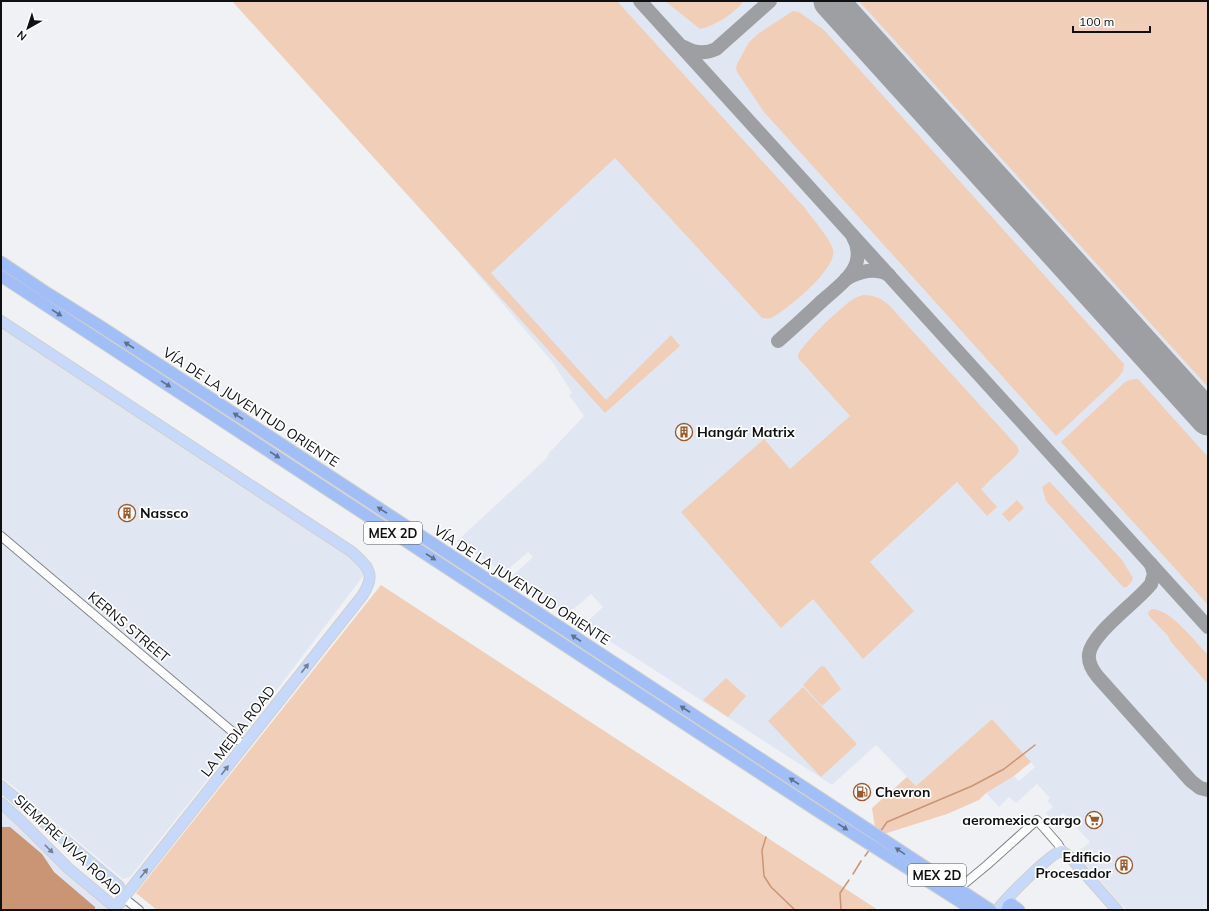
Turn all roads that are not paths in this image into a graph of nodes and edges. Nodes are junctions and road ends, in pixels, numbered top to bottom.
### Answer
1 (2, 262) edge
2 (1, 276) edge
3 (41, 296) junction
4 (1, 321) edge
5 (1, 328) edge
6 (1, 536) edge
7 (365, 564) junction
8 (238, 740) dead end
9 (1, 786) edge
10 (1, 803) edge
11 (869, 837) junction
12 (880, 844) junction
13 (1062, 851) junction
14 (1024, 882) junction
15 (958, 889) junction
16 (1104, 895) junction
17 (119, 905) edge
18 (139, 910) edge
19 (973, 910) edge
20 (991, 910) edge
21 (997, 910) edge
22 (1007, 910) edge
23 (1019, 910) edge
24 (1111, 910) edge
25 (1118, 910) edge

1 - 2 highway
1 - 3 highway, VÍA DE LA JUVENTUD ORIENTE / MEX 2D
2 - 3 highway, VÍA DE LA JUVENTUD ORIENTE / MEX 2D
3 -> 11 highway, VÍA DE LA JUVENTUD ORIENTE / MEX 2D
11 -> 3 highway, VÍA DE LA JUVENTUD ORIENTE / MEX 2D
4 - 7 main road
5 - 7 main road
6 - 8 street, KERNS STREET
17 -> 7 main road, LA MEDIA ROAD
9 - 17 main road, SIEMPRE VIVA ROAD
10 -> 17 main road, SIEMPRE VIVA ROAD
11 - 12 highway, MEX 2D
15 -> 12 highway, MEX 2D
12 - 19 highway, MEX 2D
13 - 14 main road
13 - 15 street
13 - 16 main road
14 - 21 main road
14 - 23 main road
15 - 20 highway, MEX 2D
16 - 24 main road
16 - 25 main road
17 - 18 street
22 - 23 highway

